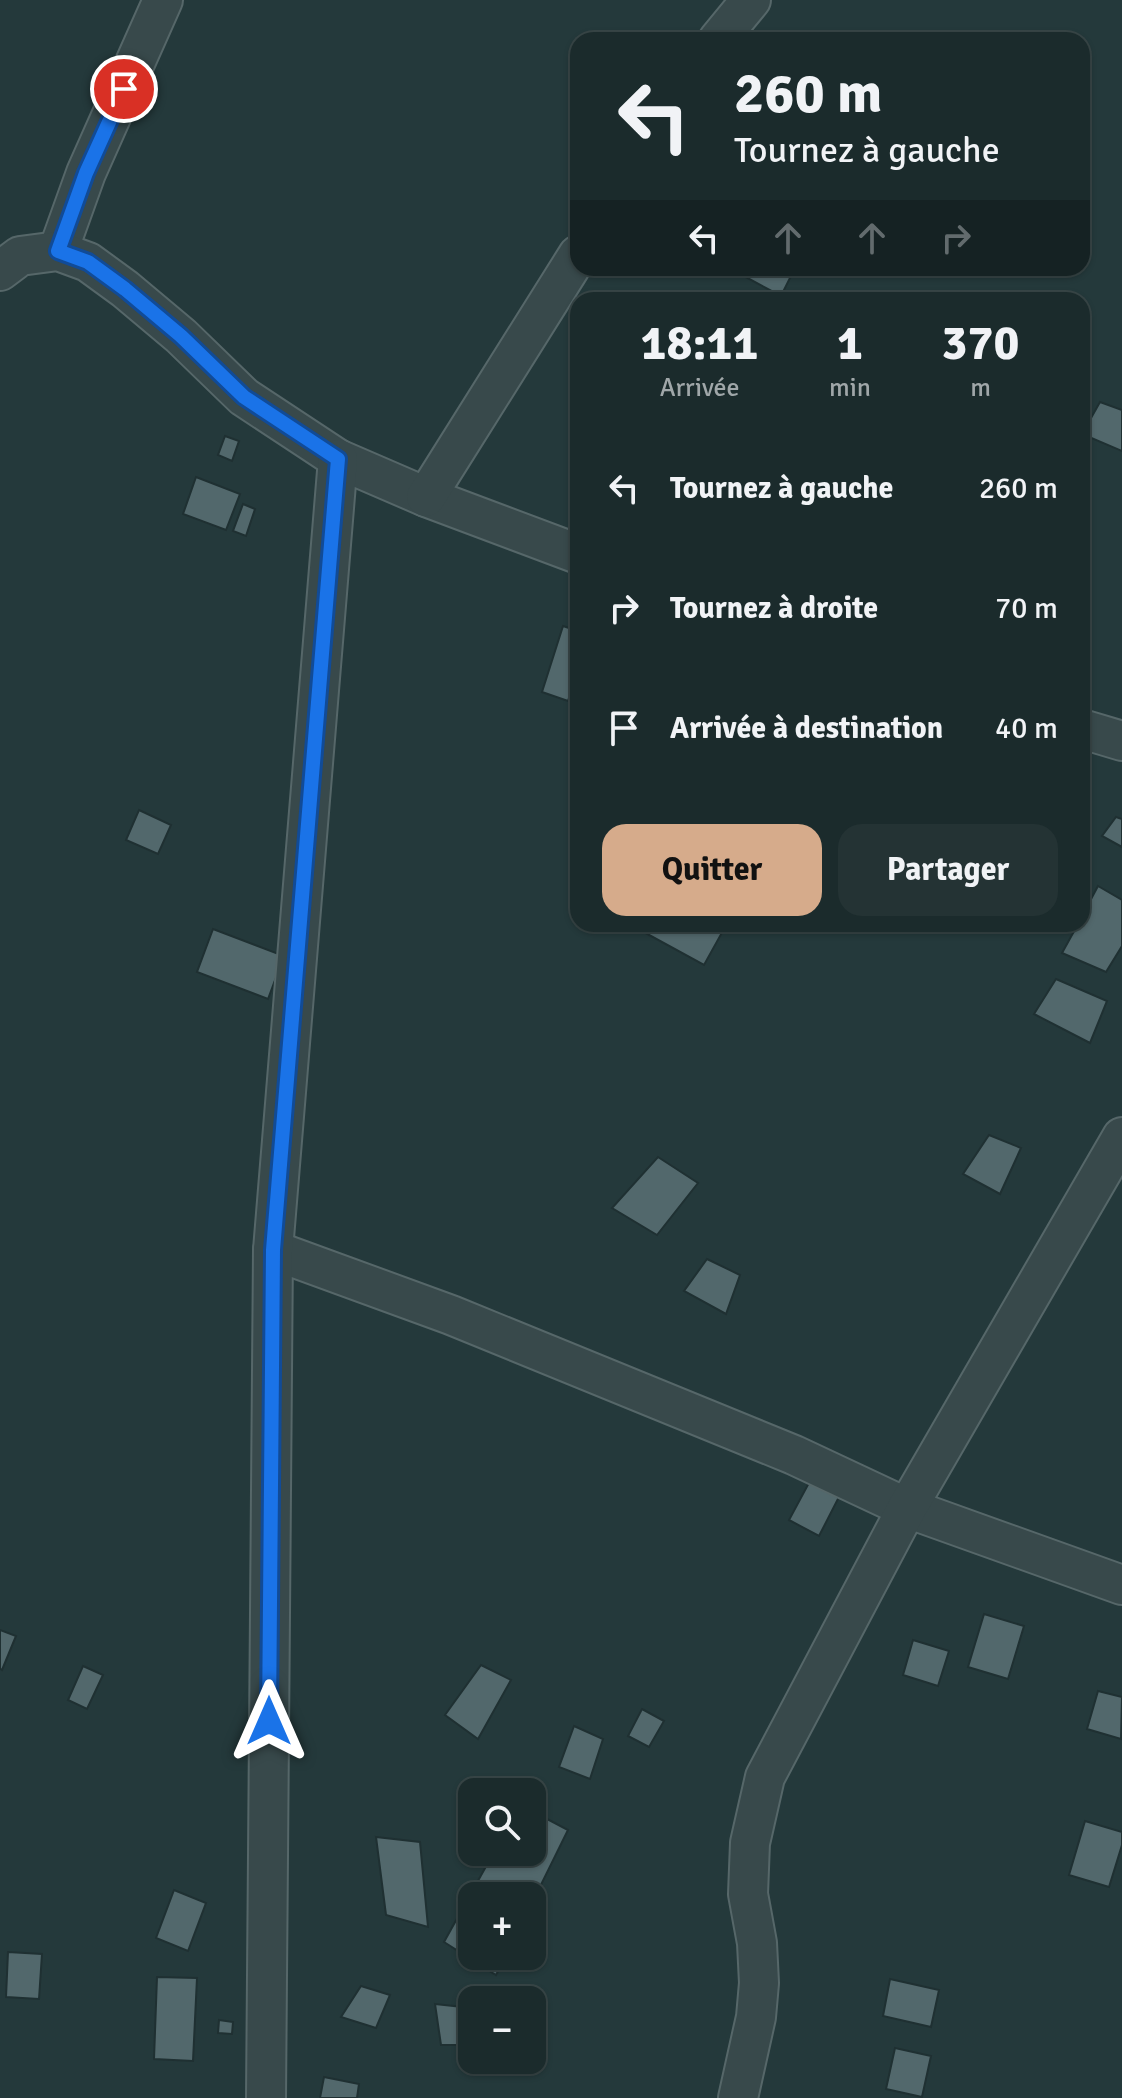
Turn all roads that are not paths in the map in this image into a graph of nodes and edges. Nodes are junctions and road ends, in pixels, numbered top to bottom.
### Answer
1 (163, 0) edge
2 (751, 0) edge
3 (725, 32) edge
4 (58, 251) junction
5 (570, 268) edge
6 (0, 271) edge
7 (338, 459) junction
8 (426, 497) junction
9 (570, 551) edge
10 (1090, 731) edge
11 (1122, 741) edge
12 (1122, 1137) edge
13 (273, 1250) junction
14 (907, 1508) junction
15 (1122, 1585) edge
16 (266, 2098) edge
17 (738, 2098) edge

1 - 4 street
2 - 3 street
4 - 6 street
4 - 7 street
5 - 8 street
7 - 8 street
7 - 13 street
8 - 9 street
10 - 11 street
12 - 14 street
13 - 14 street
13 - 16 street
14 - 15 street
14 - 17 street

